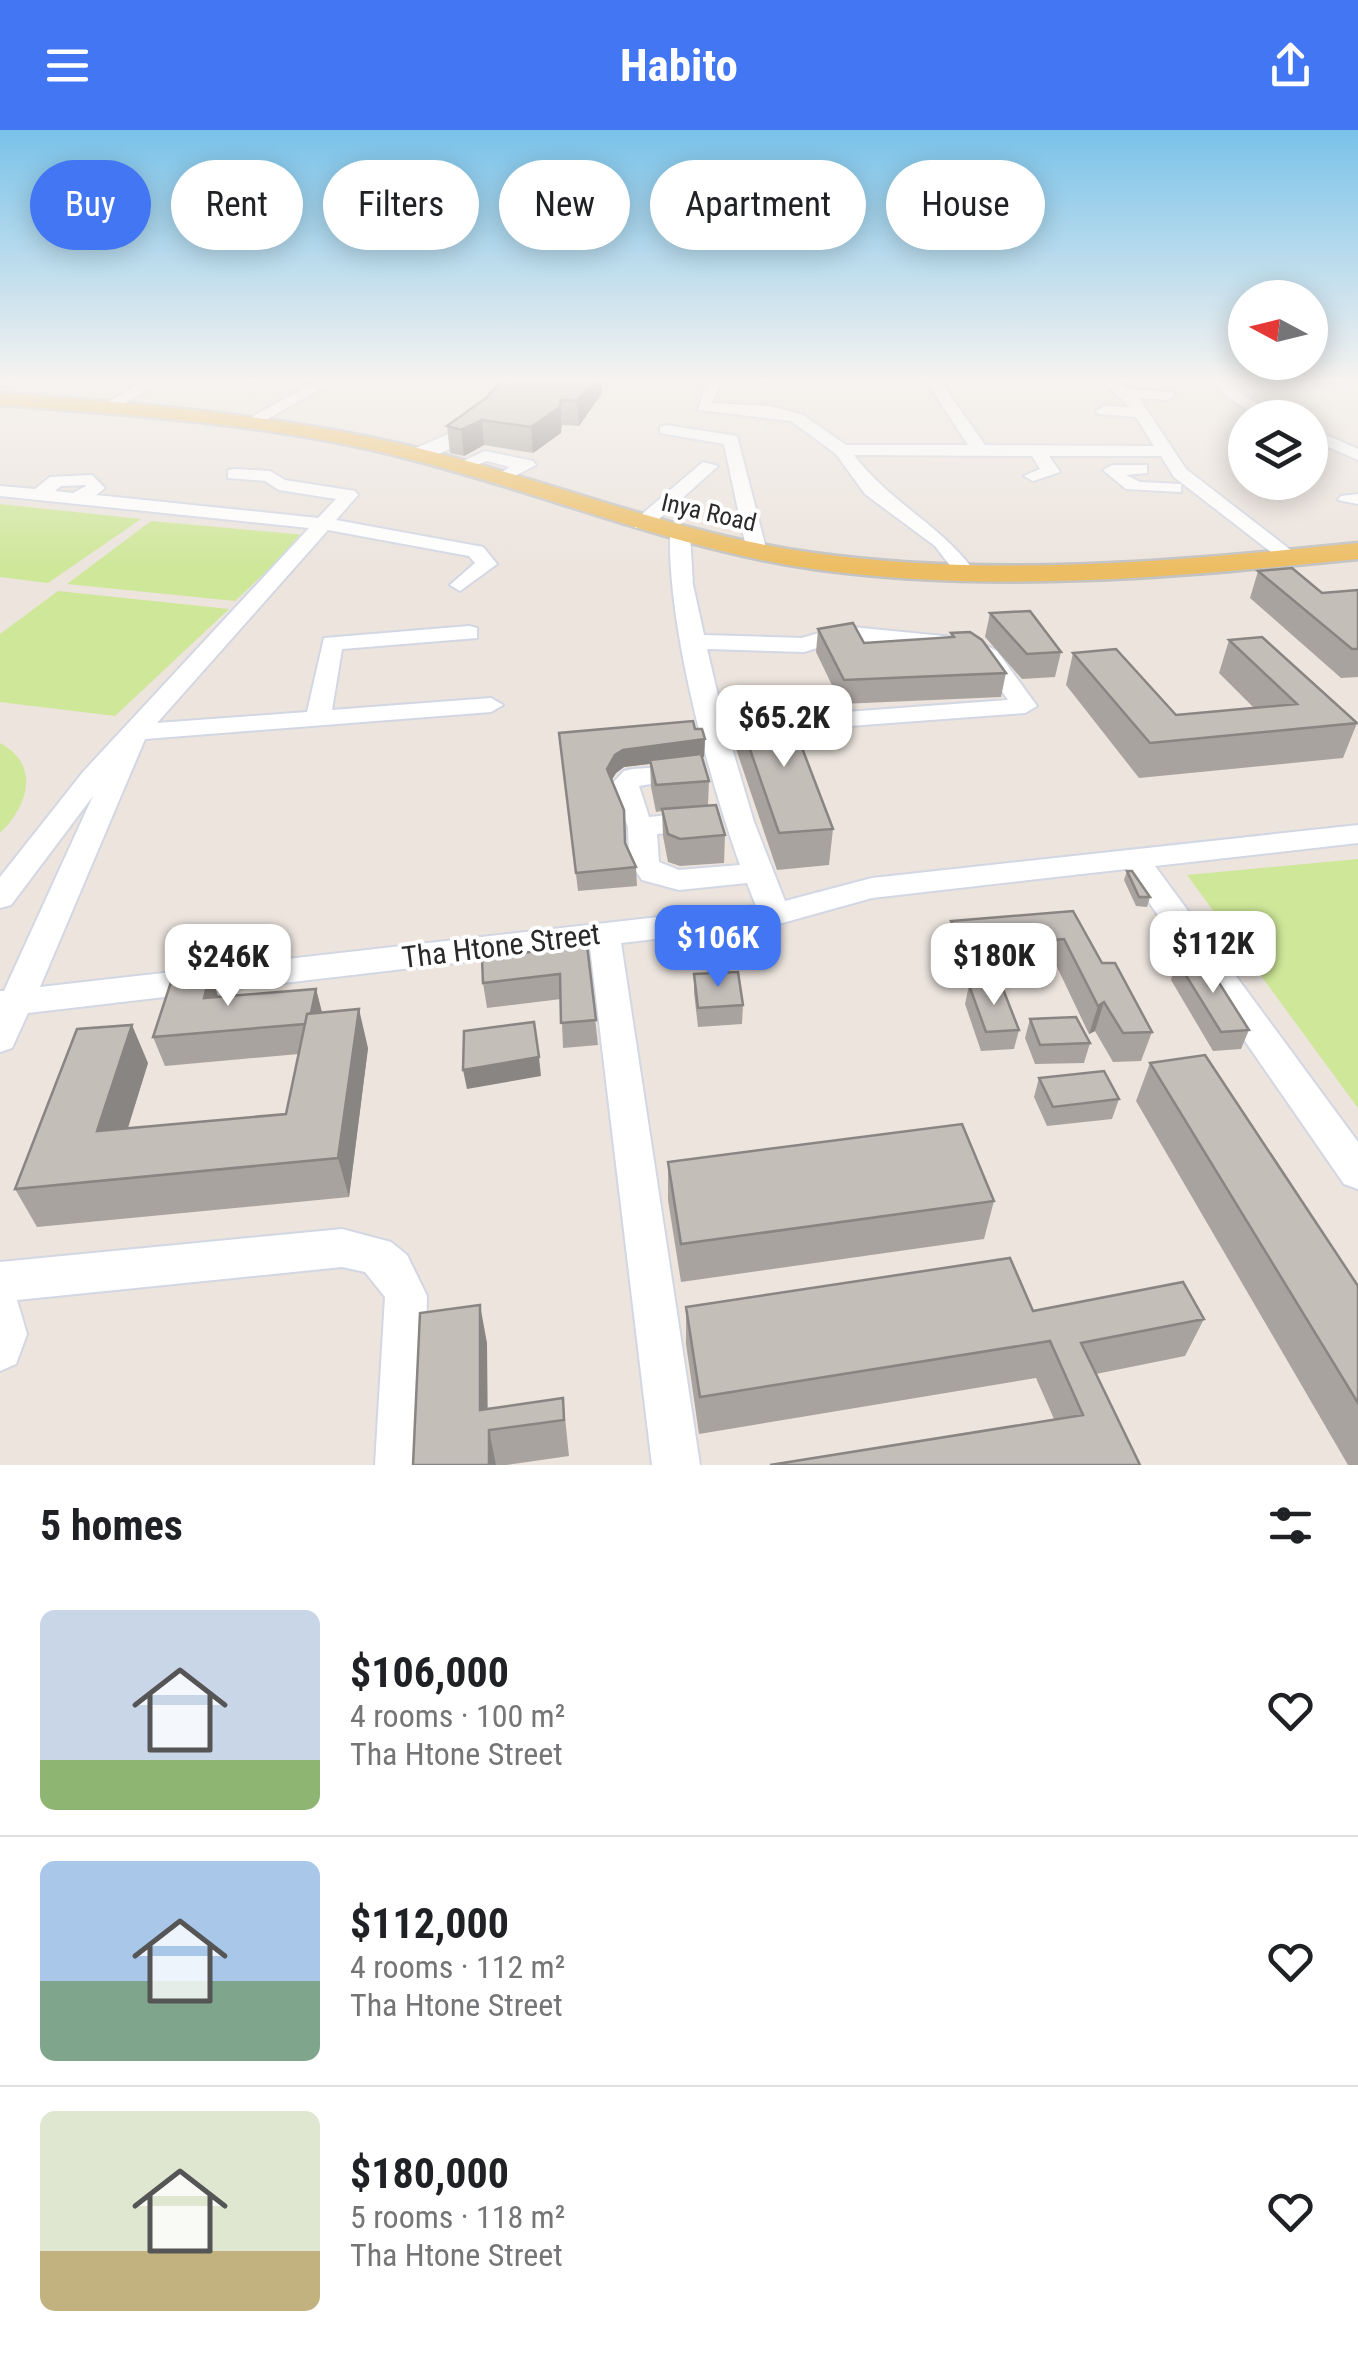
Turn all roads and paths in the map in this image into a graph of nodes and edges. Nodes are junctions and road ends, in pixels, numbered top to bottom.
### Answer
1 (361, 443) edge
2 (441, 443) edge
3 (732, 443) edge
4 (833, 443) edge
5 (975, 443) edge
6 (1122, 443) edge
7 (1156, 443) edge
8 (1332, 443) edge
9 (1153, 448) junction
10 (842, 450) junction
11 (980, 450) junction
12 (1038, 450) junction
13 (417, 454) junction
14 (1358, 455) edge
15 (709, 466) dead end
16 (234, 474) dead end
17 (1033, 476) dead end
18 (1175, 488) junction
19 (0, 491) edge
20 (325, 524) junction
21 (642, 524) junction
22 (680, 534) junction
23 (757, 552) junction
24 (1358, 552) edge
25 (1279, 559) junction
26 (965, 572) junction
27 (460, 585) dead end
28 (468, 633) dead end
29 (693, 642) junction
30 (491, 705) dead end
31 (318, 718) junction
32 (713, 729) junction
33 (135, 732) junction
34 (724, 766) junction
35 (736, 817) junction
36 (642, 826) junction
37 (1358, 834) edge
38 (1132, 856) junction
39 (756, 872) junction
40 (0, 898) edge
41 (774, 914) junction
42 (604, 934) junction
43 (9, 1004) edge
44 (0, 1039) edge
45 (1358, 1172) edge
46 (0, 1282) edge
47 (0, 1311) edge
48 (0, 1349) edge
49 (399, 1465) edge
50 (676, 1465) edge

1 - 13 main road, Inya Road
2 - 13 street
3 - 23 street
4 - 10 street
5 - 11 street
6 - 9 street
7 - 9 street
8 - 14 street
9 - 12 street
9 - 18 street
9 - 18 street
9 - 25 street
10 - 11 street
10 - 26 street
11 - 12 street
12 - 17 street
13 - 21 main road, Inya Road
15 - 21 street
16 - 20 street
18 - 25 street
19 - 20 street
20 - 27 street
20 - 33 street
21 - 22 main road, Inya Road
22 - 23 main road, Inya Road
22 - 29 street
23 - 26 main road, Inya Road
24 - 25 main road, Inya Road
25 - 26 main road, Inya Road
28 - 31 street
29 - 32 street
29 - 32 street
30 - 31 street
31 - 33 street
32 - 34 street
33 - 40 street
33 - 43 street
34 - 35 street
34 - 36 street
35 - 36 street
35 - 39 street
36 - 39 street
37 - 38 street, Tha Htone Street
38 - 41 street, Tha Htone Street
38 - 45 street
39 - 41 street
41 - 42 street, Tha Htone Street
42 - 43 street, Tha Htone Street
42 - 50 street
43 - 44 street
46 - 49 street
47 - 48 street

